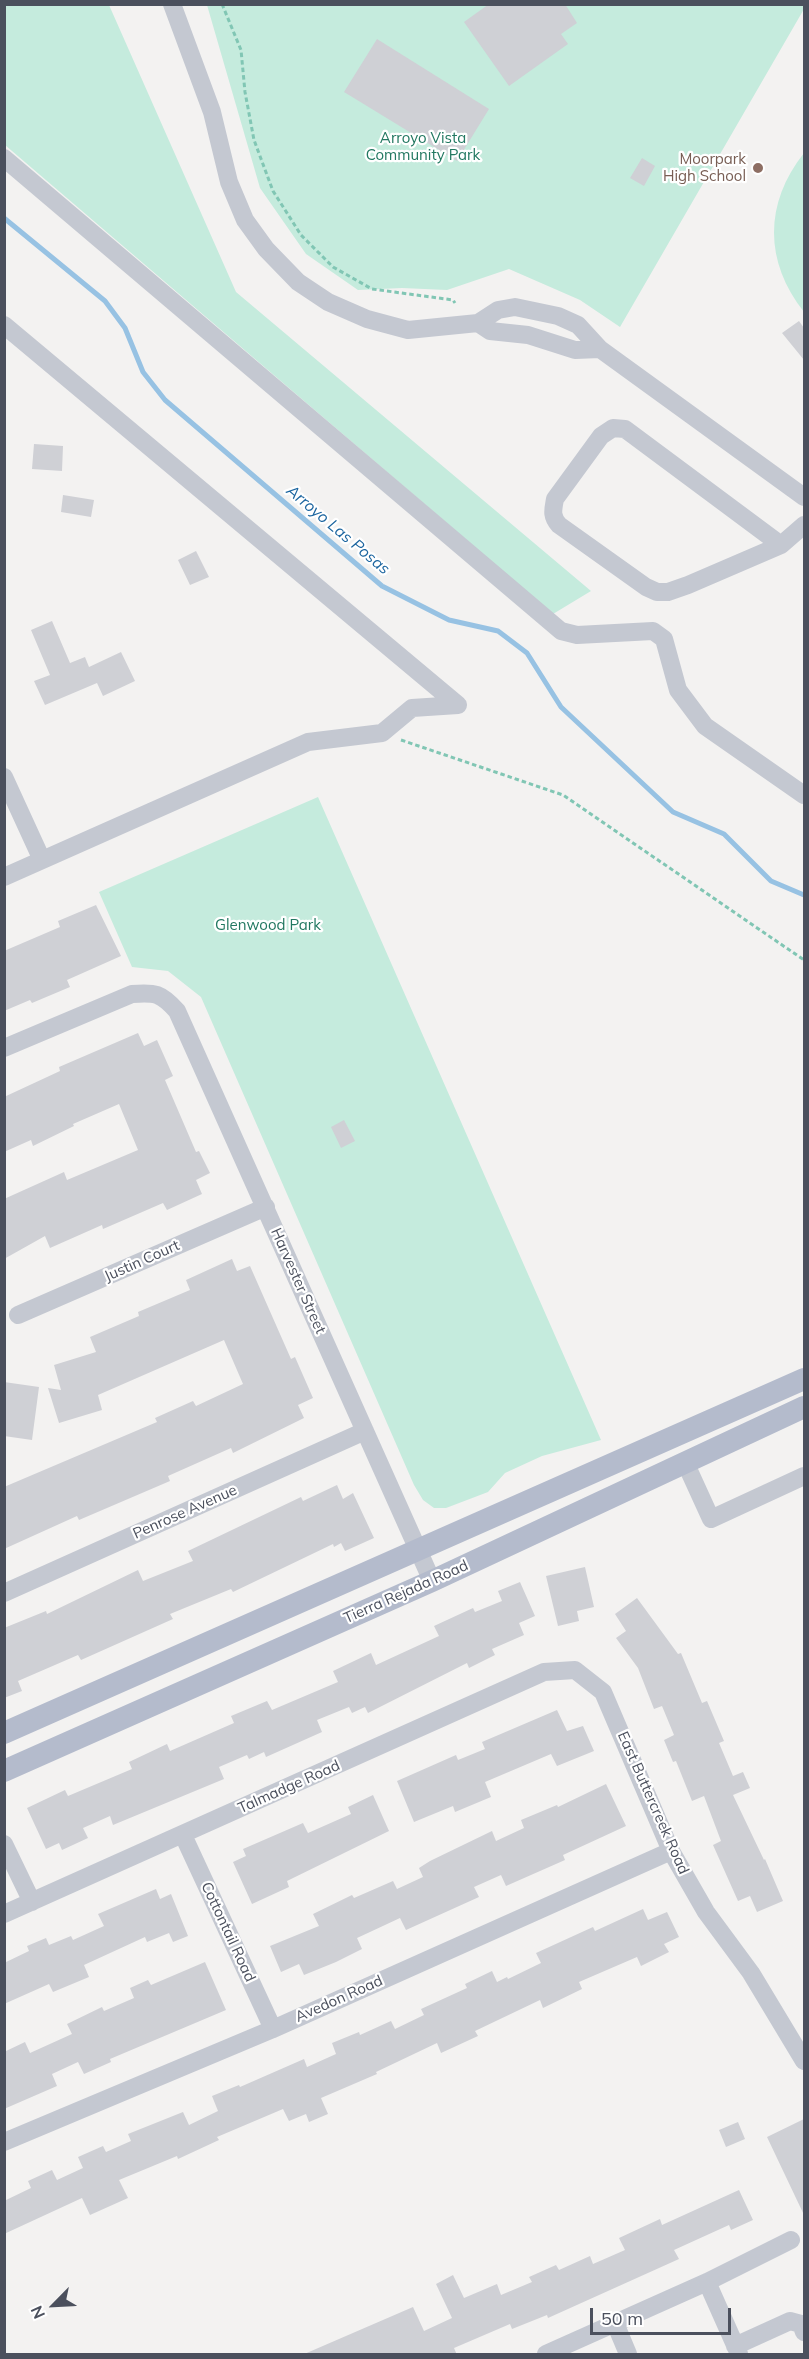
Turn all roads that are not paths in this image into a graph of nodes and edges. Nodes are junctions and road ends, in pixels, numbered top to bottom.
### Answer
1 (173, 5) edge
2 (4, 158) edge
3 (478, 323) junction
4 (4, 325) edge
5 (600, 349) junction
6 (804, 497) edge
7 (804, 525) edge
8 (781, 545) junction
9 (4, 777) edge
10 (804, 795) edge
11 (42, 860) junction
12 (4, 877) edge
13 (4, 1048) edge
14 (266, 1206) junction
15 (18, 1316) dead end
16 (804, 1379) edge
17 (804, 1407) edge
18 (365, 1431) junction
19 (686, 1462) junction
20 (804, 1476) edge
21 (418, 1551) junction
22 (432, 1581) junction
23 (4, 1593) edge
24 (575, 1670) joint
25 (4, 1733) edge
26 (4, 1771) edge
27 (183, 1835) junction
28 (4, 1844) edge
29 (671, 1851) junction
30 (32, 1902) junction
31 (4, 1914) edge
32 (273, 2029) junction
33 (804, 2061) edge
34 (4, 2142) edge
35 (791, 2240) dead end
36 (707, 2282) junction
37 (615, 2324) junction
38 (804, 2332) edge
39 (737, 2350) edge
40 (546, 2355) edge
41 (628, 2355) edge

1 - 3 street
2 - 10 street
3 - 5 street
3 - 5 street
4 - 11 street
5 - 6 street
7 - 8 street
8 - 8 street
9 - 11 street
11 - 12 street
13 - 14 street, Harvester Street
14 - 15 street, Justin Court
14 - 18 street, Harvester Street
16 - 21 main road
17 - 19 main road, Tierra Rejada Road
18 - 21 street, Harvester Street
18 - 23 street, Penrose Avenue
19 - 20 street
19 - 22 main road, Tierra Rejada Road
21 - 22 street, Harvester Street
21 - 25 main road
22 - 26 main road, Tierra Rejada Road
24 - 27 street, Talmadge Road
24 - 29 street, East Buttercreek Road
27 - 30 street, Talmadge Road
27 - 32 street, Cottontail Road
28 - 30 street
29 - 32 street, Avedon Road
29 - 33 street, East Buttercreek Road
30 - 31 street, Talmadge Road
32 - 34 street, Avedon Road
35 - 36 street
36 - 37 street
36 - 39 street
37 - 40 street
37 - 41 street
38 - 39 street

